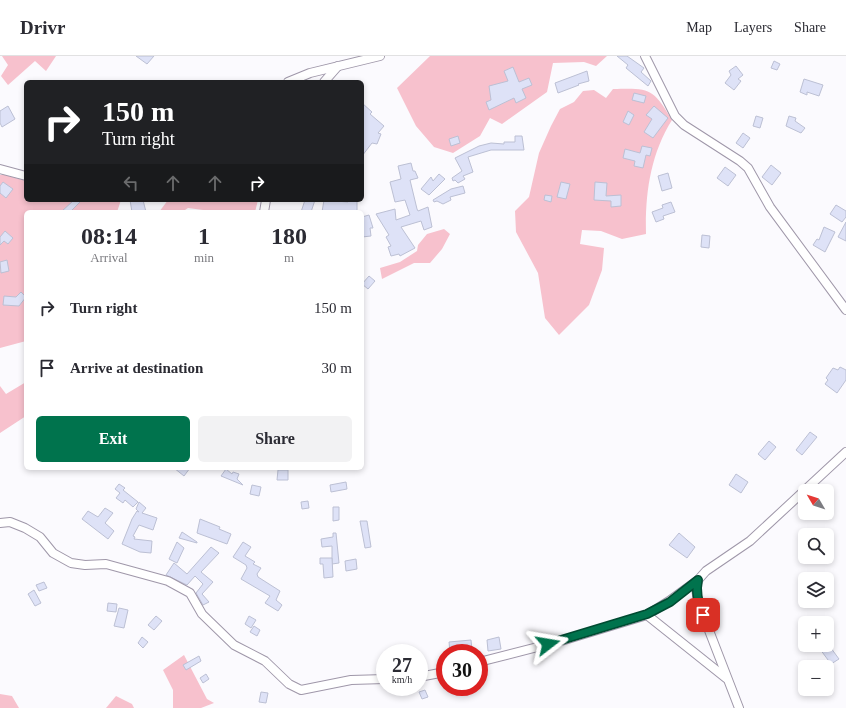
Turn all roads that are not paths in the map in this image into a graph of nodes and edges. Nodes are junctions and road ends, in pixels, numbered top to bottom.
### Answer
1 (380, 56) edge
2 (645, 56) edge
3 (352, 60) edge
4 (339, 66) junction
5 (294, 80) edge
6 (326, 80) edge
7 (0, 169) edge
8 (24, 175) edge
9 (846, 310) edge
10 (846, 452) edge
11 (0, 523) edge
12 (698, 580) junction
13 (647, 614) junction
14 (488, 660) edge
15 (376, 679) edge
16 (726, 679) junction
17 (739, 708) edge

1 - 3 street
2 - 9 street
3 - 4 street
4 - 5 street
4 - 6 street
7 - 8 street
10 - 12 street
11 - 15 street
12 - 13 street
12 - 16 street
13 - 14 street
13 - 16 street
16 - 17 street

